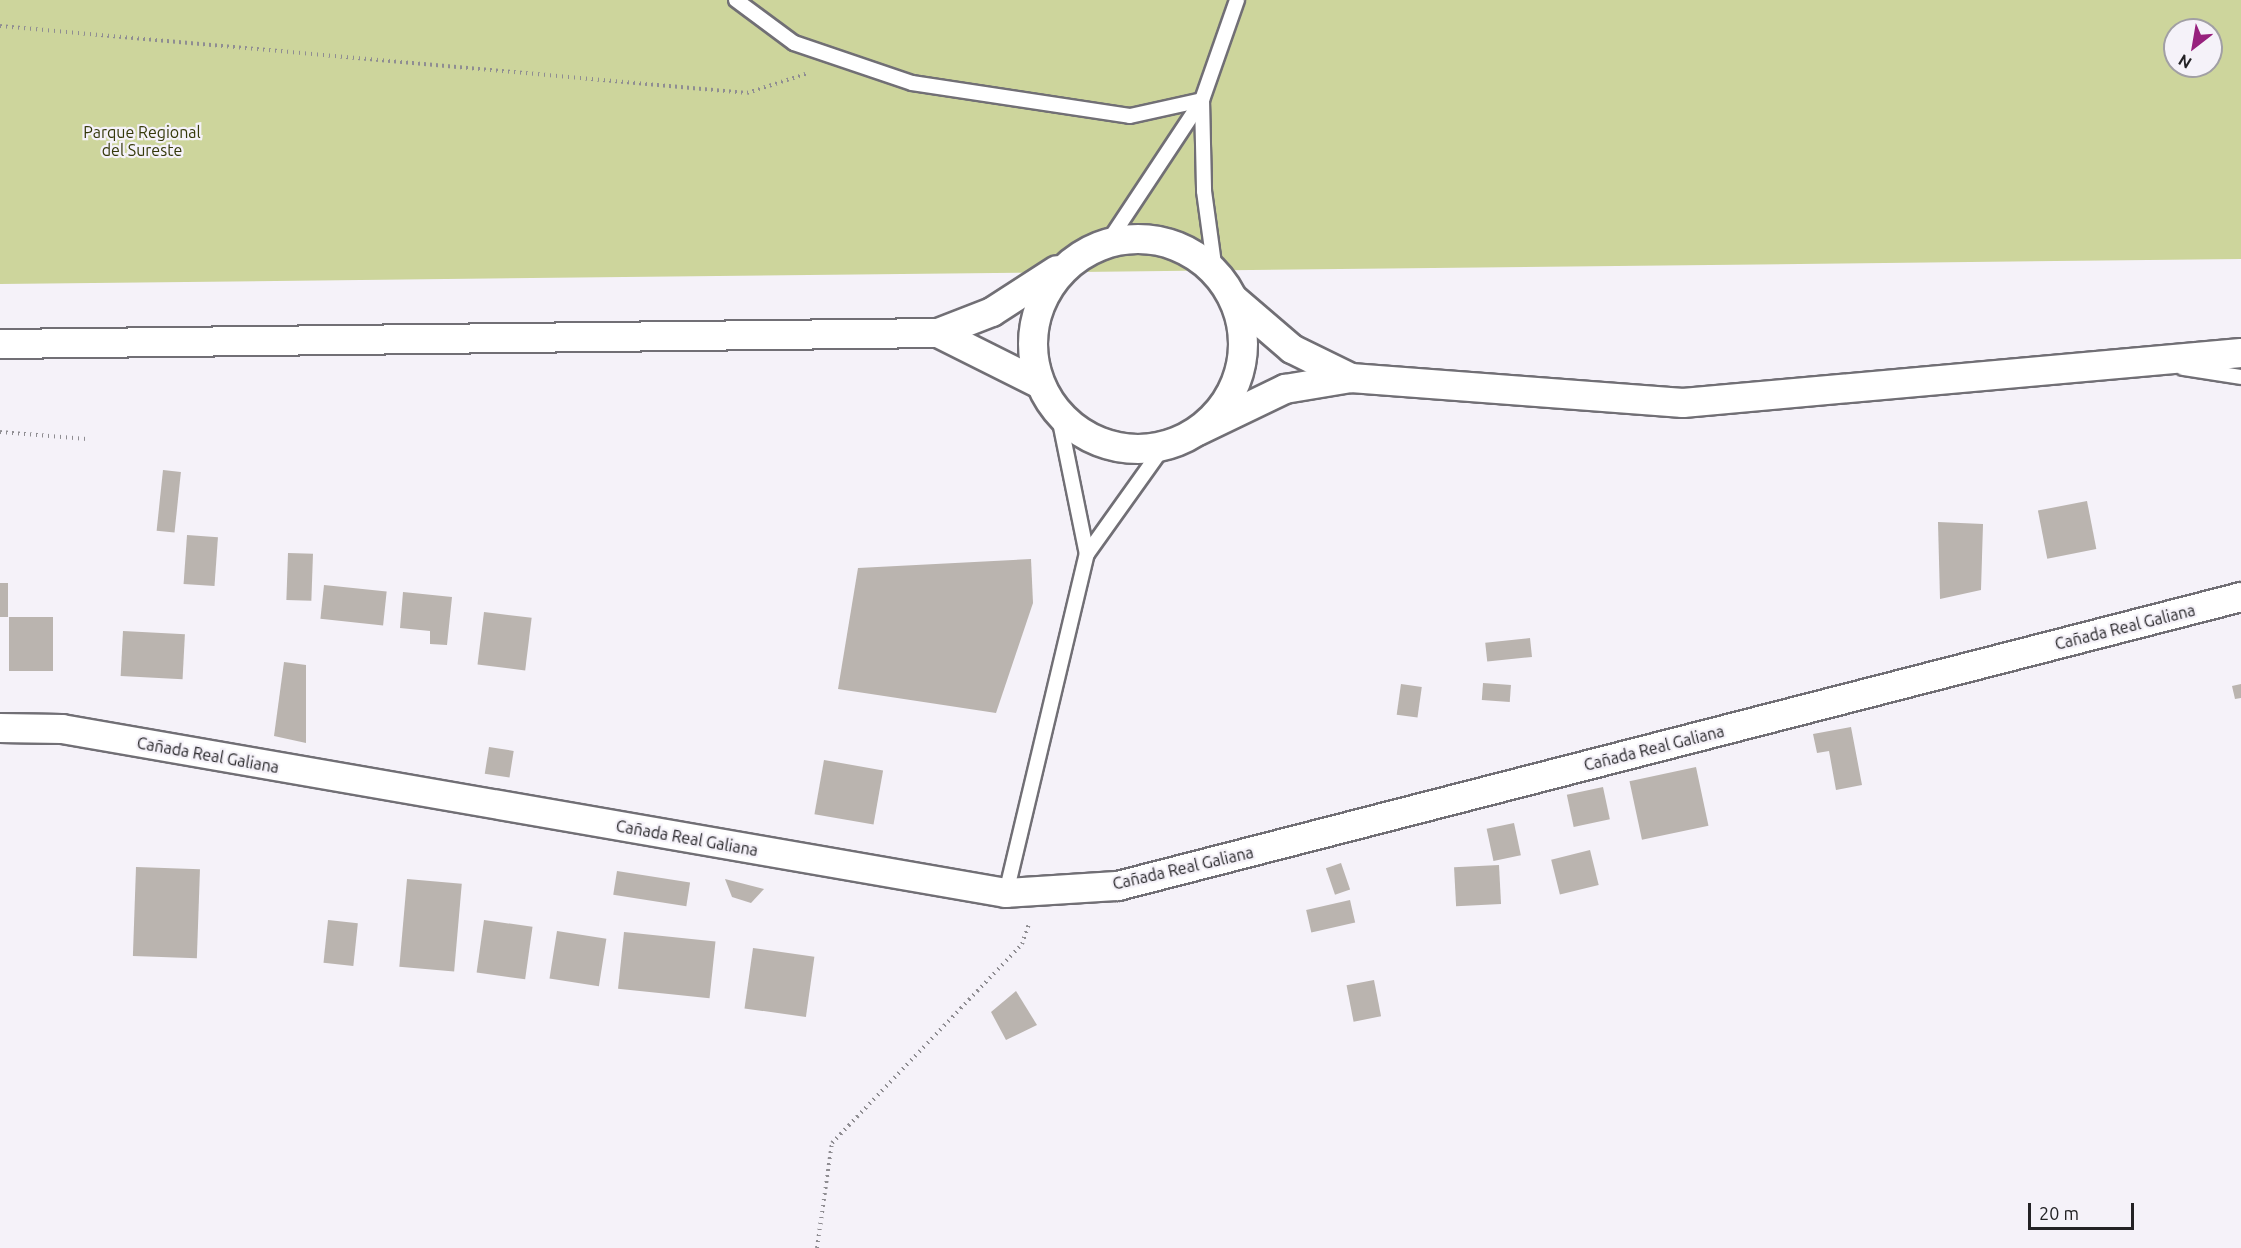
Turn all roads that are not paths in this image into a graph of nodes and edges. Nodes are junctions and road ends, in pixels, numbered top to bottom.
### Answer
1 (736, 0) edge
2 (1237, 0) edge
3 (1202, 100) junction
4 (1108, 242) junction
5 (1077, 257) junction
6 (1215, 271) junction
7 (1235, 300) junction
8 (938, 333) junction
9 (0, 344) edge
10 (2241, 353) edge
11 (2241, 363) edge
12 (2157, 364) junction
13 (2241, 377) edge
14 (1351, 378) junction
15 (1040, 384) junction
16 (1058, 412) junction
17 (1198, 431) junction
18 (1164, 446) junction
19 (1087, 554) junction
20 (2241, 597) edge
21 (0, 728) edge
22 (1006, 893) junction

1 - 3 lane
2 - 3 lane
3 - 4 lane
3 - 6 lane
4 - 5 street
4 - 6 street
5 - 8 street
5 - 15 street
6 - 7 street
7 - 14 street
7 - 17 street
8 - 9 street
8 - 15 street
10 - 12 street
11 - 12 street
12 - 13 lane
12 - 14 street
14 - 17 street
15 - 16 street
16 - 18 street
16 - 19 lane
17 - 18 street
18 - 19 lane
19 - 22 lane
20 - 22 street, Cañada Real Galiana
21 - 22 street, Cañada Real Galiana

